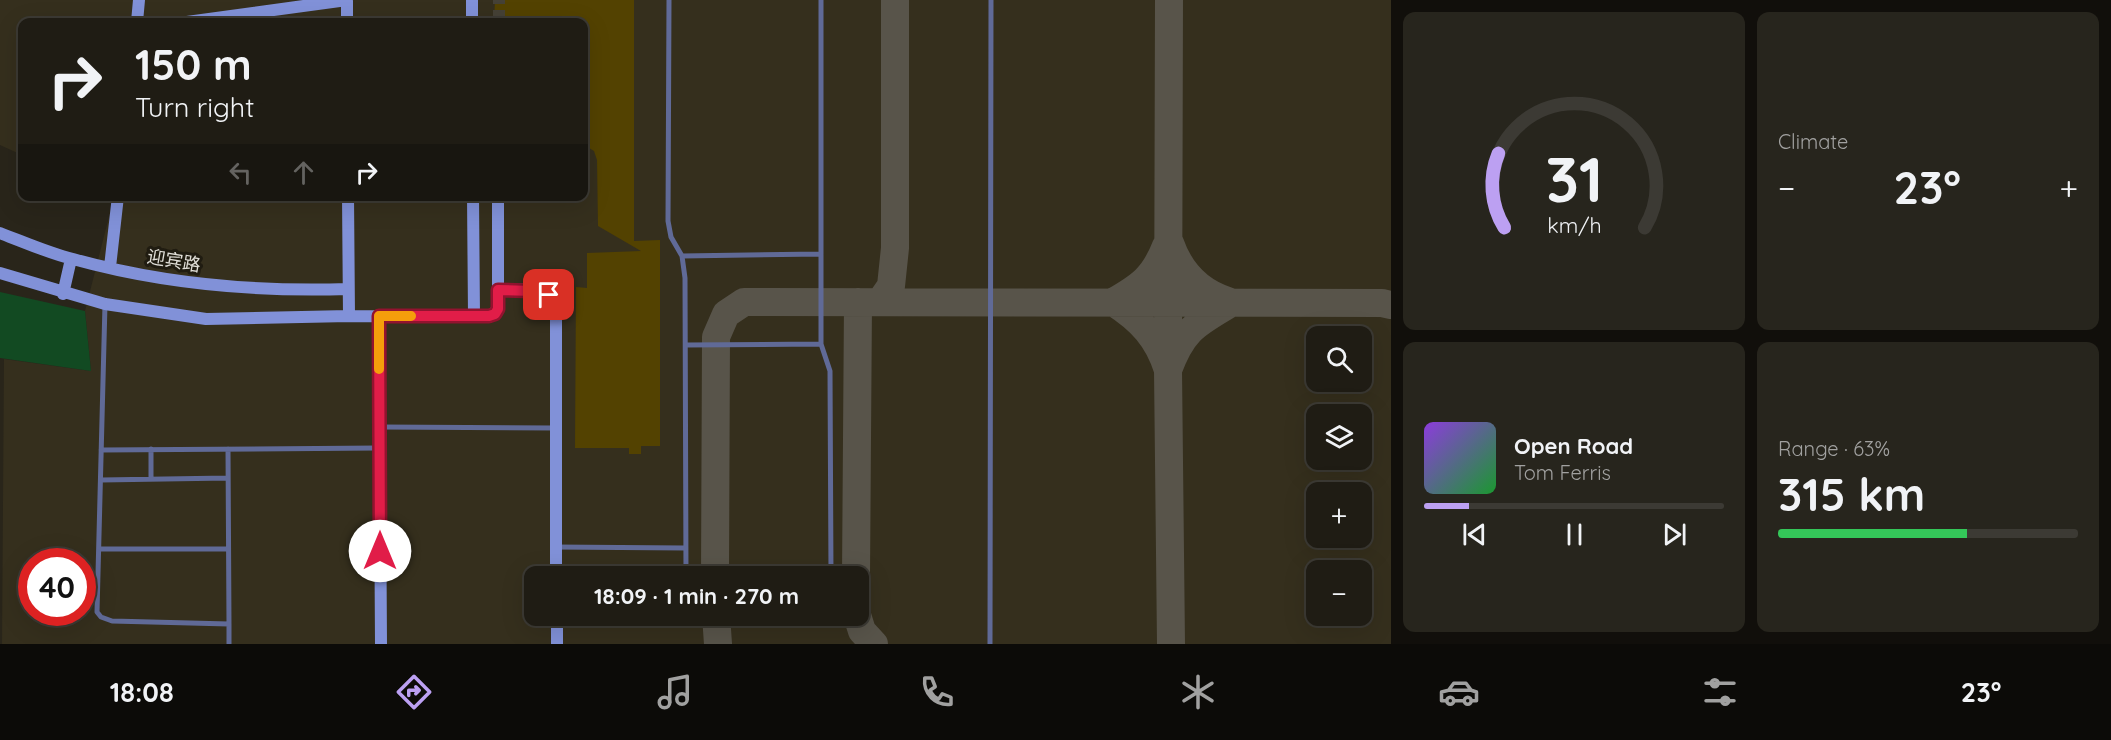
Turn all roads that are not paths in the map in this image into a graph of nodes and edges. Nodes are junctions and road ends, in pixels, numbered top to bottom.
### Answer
1 (139, 0) edge
2 (346, 0) edge
3 (472, 0) edge
4 (669, 0) edge
5 (821, 0) edge
6 (991, 0) edge
7 (137, 18) edge
8 (216, 18) edge
9 (347, 18) edge
10 (472, 18) edge
11 (117, 201) edge
12 (348, 201) edge
13 (473, 201) edge
14 (498, 201) edge
15 (0, 233) edge
16 (821, 254) junction
17 (682, 256) junction
18 (71, 259) junction
19 (110, 267) junction
20 (0, 273) edge
21 (348, 288) junction
22 (498, 290) junction
23 (63, 294) junction
24 (105, 304) junction
25 (349, 316) junction
26 (379, 316) junction
27 (474, 316) junction
28 (821, 344) junction
29 (686, 345) junction
30 (379, 427) junction
31 (554, 428) junction
32 (380, 448) junction
33 (151, 449) junction
34 (228, 449) junction
35 (101, 450) junction
36 (228, 478) junction
37 (152, 479) junction
38 (101, 480) junction
39 (555, 547) junction
40 (686, 548) junction
41 (99, 549) junction
42 (228, 549) junction
43 (556, 566) edge
44 (686, 566) edge
45 (831, 566) edge
46 (229, 624) junction
47 (556, 626) edge
48 (229, 644) edge
49 (381, 644) edge
50 (557, 644) edge
51 (990, 644) edge

1 - 7 street
2 - 8 street
2 - 9 street
3 - 10 street
4 - 17 lane
5 - 16 lane
6 - 51 lane
11 - 19 street
12 - 21 street
13 - 27 street
14 - 22 street
15 - 18 street, 迎宾路
16 - 17 lane
16 - 28 lane
17 - 29 lane
18 - 19 street, 迎宾路
18 - 23 street
19 - 21 street, 迎宾路
20 - 23 street
21 - 25 street
22 - 27 street
22 - 31 street
23 - 24 street
24 - 25 street
24 - 35 lane
25 - 26 street
26 - 27 street
26 - 30 street
28 - 29 lane
28 - 45 lane
29 - 40 lane
30 - 31 lane
30 - 32 street
31 - 39 street
32 - 34 lane
32 - 49 street
33 - 34 lane
33 - 35 lane
33 - 37 lane
34 - 36 lane
35 - 38 lane
36 - 37 lane
36 - 42 lane
37 - 38 lane
38 - 41 lane
39 - 40 lane
39 - 43 street
40 - 44 lane
41 - 42 lane
41 - 46 lane
42 - 46 lane
46 - 48 lane
47 - 50 street

